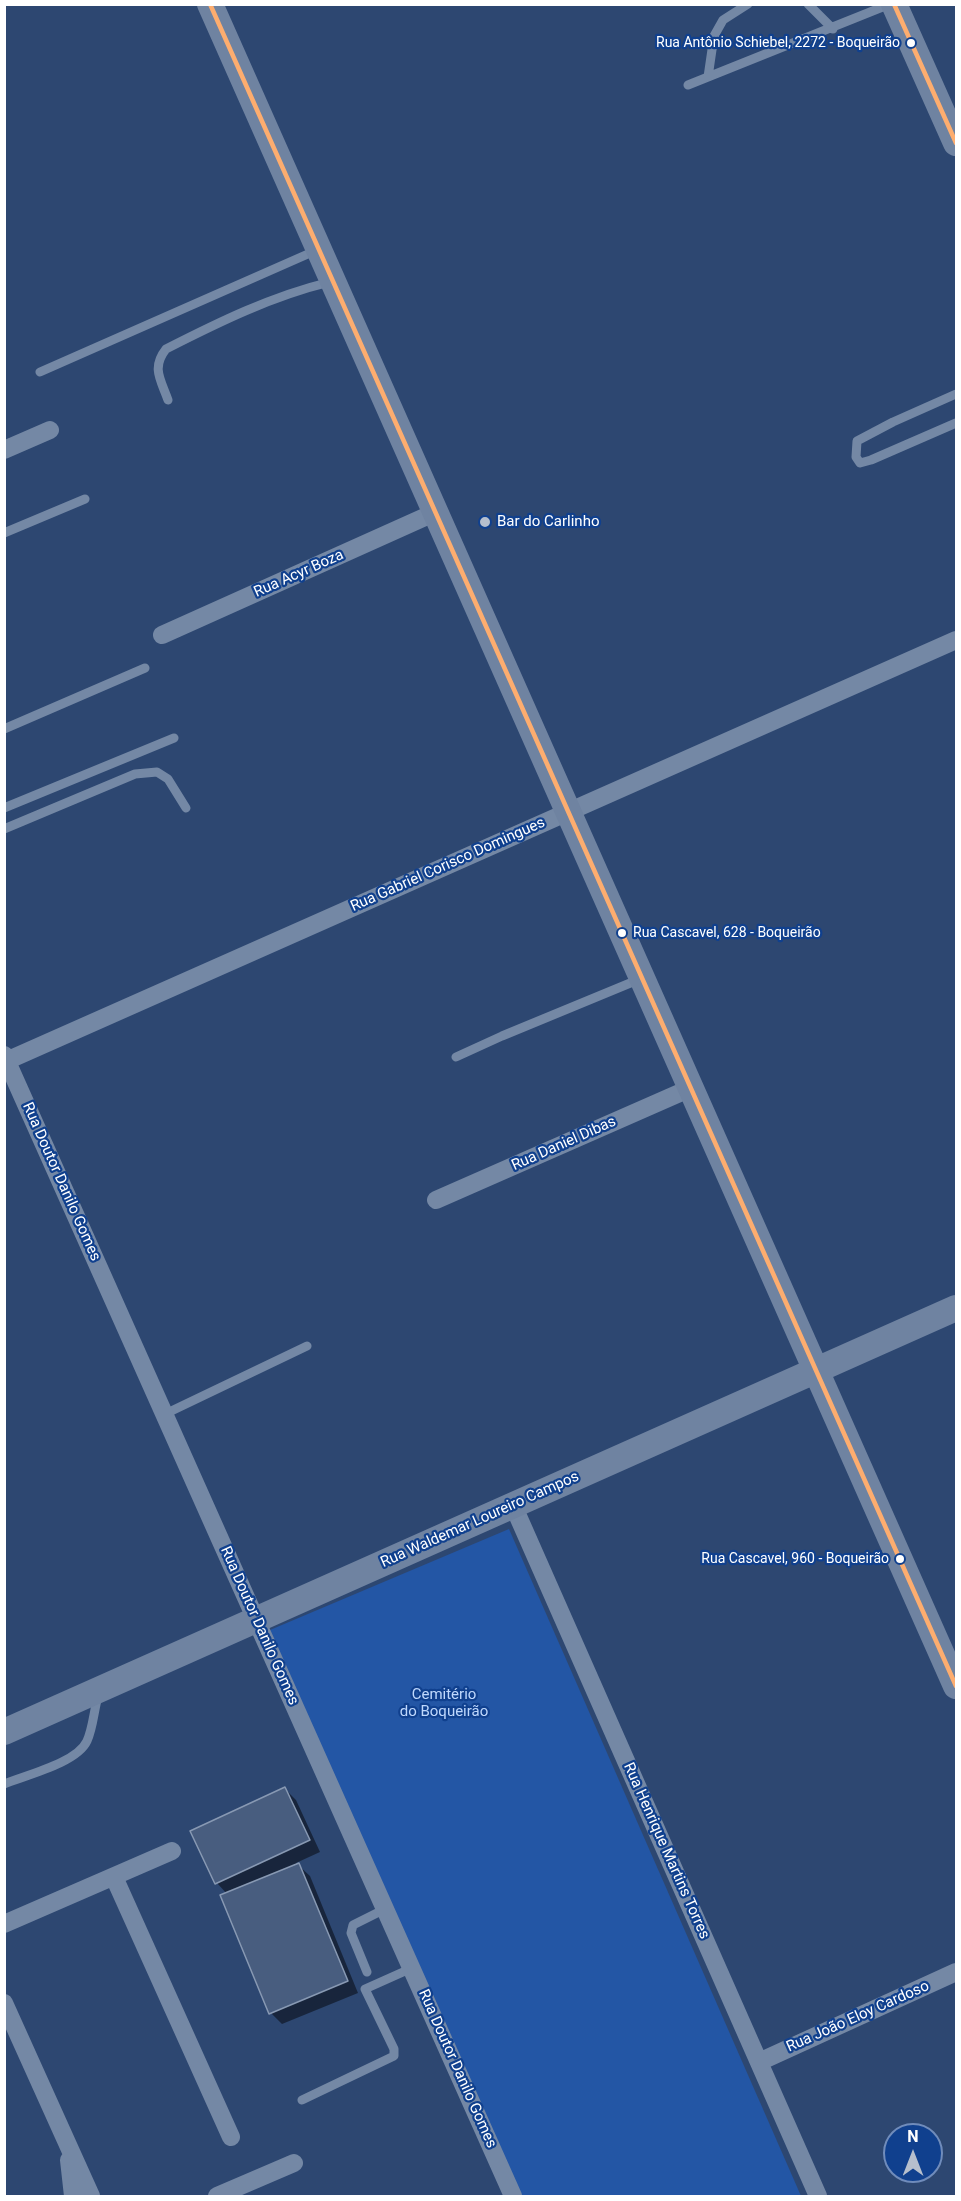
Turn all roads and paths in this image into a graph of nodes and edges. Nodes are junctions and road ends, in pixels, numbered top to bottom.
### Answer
1 (210, 4) edge
2 (748, 4) edge
3 (808, 4) edge
4 (892, 4) edge
5 (832, 29) junction
6 (708, 77) junction
7 (688, 85) dead end
8 (957, 143) edge
9 (319, 249) junction
10 (333, 281) junction
11 (40, 372) dead end
12 (957, 394) edge
13 (168, 400) dead end
14 (957, 423) edge
15 (50, 430) dead end
16 (4, 450) edge
17 (85, 499) dead end
18 (436, 512) junction
19 (4, 533) edge
20 (162, 635) dead end
21 (957, 640) edge
22 (145, 668) dead end
23 (4, 729) edge
24 (174, 738) dead end
25 (4, 808) edge
26 (186, 808) dead end
27 (568, 812) junction
28 (4, 829) edge
29 (642, 978) junction
30 (456, 1057) dead end
31 (5, 1059) edge
32 (691, 1088) junction
33 (436, 1200) dead end
34 (957, 1308) edge
35 (307, 1346) dead end
36 (816, 1371) junction
37 (165, 1414) junction
38 (513, 1505) junction
39 (256, 1620) junction
40 (957, 1686) edge
41 (99, 1690) junction
42 (4, 1732) edge
43 (4, 1784) edge
44 (172, 1851) dead end
45 (114, 1877) junction
46 (385, 1910) junction
47 (4, 1924) edge
48 (412, 1968) junction
49 (366, 1972) dead end
50 (957, 1972) edge
51 (4, 2002) edge
52 (759, 2062) junction
53 (302, 2100) dead end
54 (231, 2137) dead end
55 (67, 2146) junction
56 (294, 2163) dead end
57 (73, 2196) edge
58 (91, 2196) edge
59 (217, 2196) edge
60 (513, 2196) edge
61 (818, 2196) edge

1 - 9 main road
2 - 6 lane
3 - 5 lane
4 - 5 lane
4 - 8 main road
5 - 6 lane
6 - 7 lane
9 - 10 main road
9 - 11 lane
10 - 13 lane
10 - 18 main road
12 - 14 lane
15 - 16 street
17 - 19 lane
18 - 20 street, Rua Acyr Boza
18 - 27 main road
21 - 27 street, Rua Gabriel Corisco Domingues
22 - 23 lane
24 - 25 lane
26 - 28 lane
27 - 29 main road
27 - 31 street, Rua Gabriel Corisco Domingues
29 - 30 lane
29 - 32 main road
31 - 37 street, Rua Doutor Danilo Gomes
32 - 33 street, Rua Daniel Dibas
32 - 36 main road
34 - 36 main road, Rua Waldemar Loureiro Campos
35 - 37 lane
36 - 38 main road, Rua Waldemar Loureiro Campos
36 - 40 main road
37 - 39 street, Rua Doutor Danilo Gomes
38 - 39 main road, Rua Waldemar Loureiro Campos
38 - 52 street, Rua Henrique Martins Torres
39 - 41 main road, Rua Waldemar Loureiro Campos
39 - 46 street, Rua Doutor Danilo Gomes
41 - 42 main road, Rua Waldemar Loureiro Campos
41 - 43 lane
44 - 45 street
45 - 47 street
45 - 54 street
46 - 48 street, Rua Doutor Danilo Gomes
46 - 49 lane
48 - 53 lane
48 - 60 street, Rua Doutor Danilo Gomes
50 - 52 street, Rua João Eloy Cardoso
51 - 55 street
52 - 61 street, Rua Henrique Martins Torres
55 - 57 street
55 - 58 street
56 - 59 street

